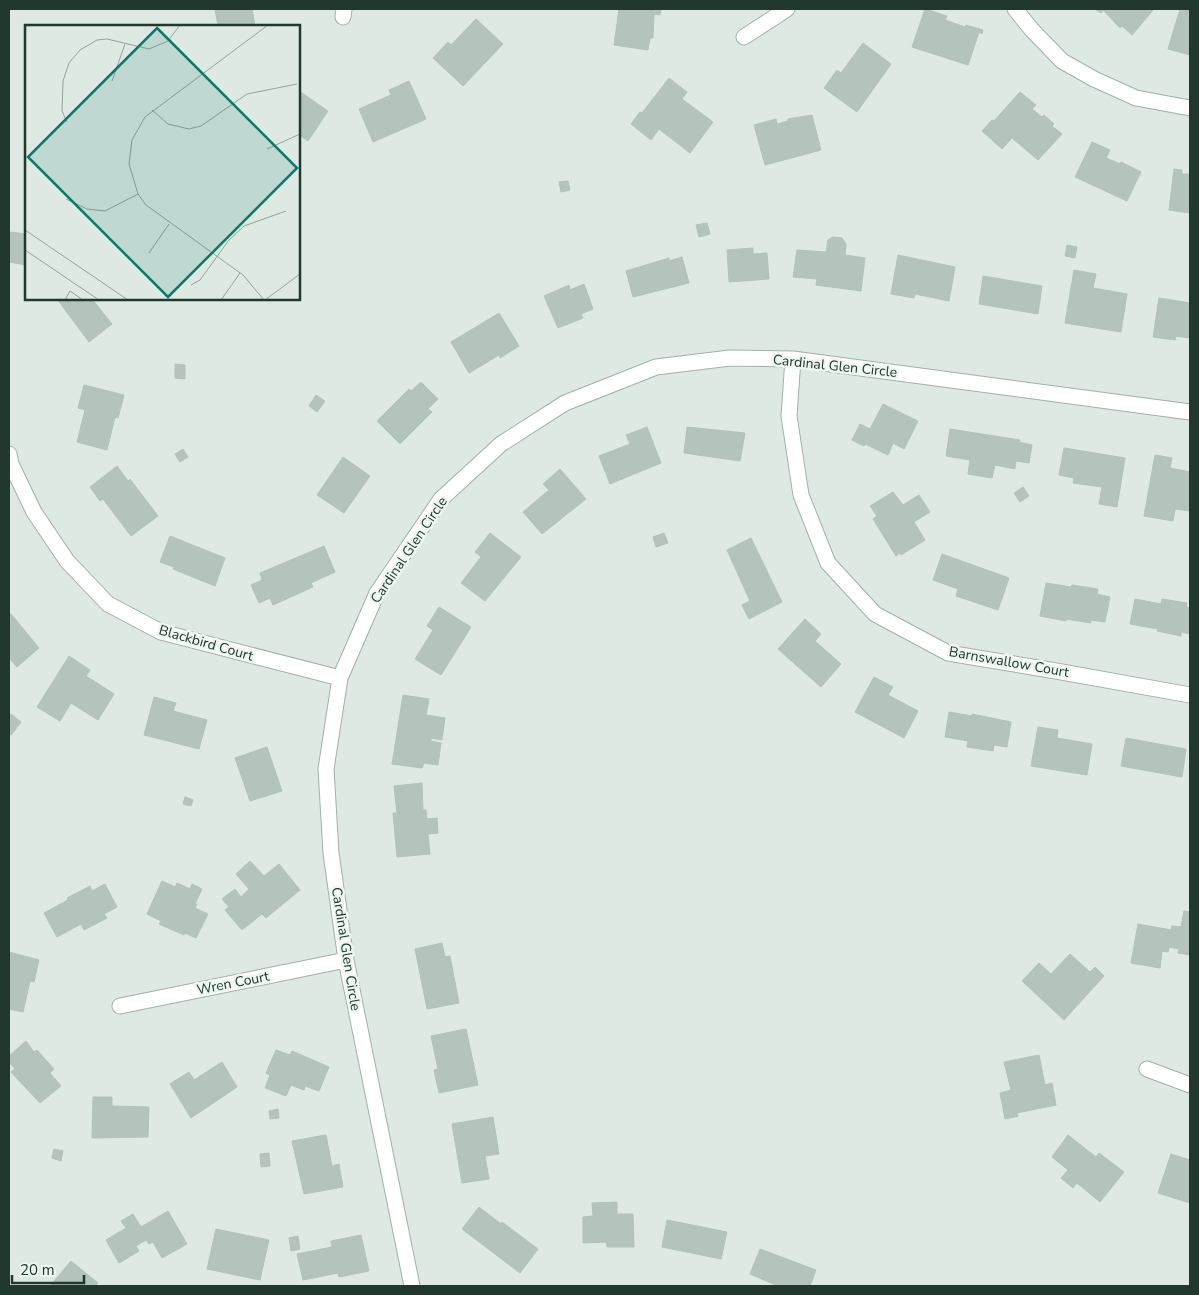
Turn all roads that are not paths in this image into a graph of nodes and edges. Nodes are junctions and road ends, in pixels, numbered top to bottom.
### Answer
1 (787, 9) edge
2 (1015, 9) edge
3 (744, 37) dead end
4 (1190, 108) edge
5 (793, 359) junction
6 (1190, 412) edge
7 (9, 454) edge
8 (340, 678) junction
9 (1190, 695) edge
10 (346, 960) junction
11 (120, 1006) dead end
12 (1147, 1070) dead end
13 (1190, 1085) edge
14 (412, 1286) edge

1 - 3 street
2 - 4 street
5 - 6 street, Cardinal Glen Circle
5 - 8 street, Cardinal Glen Circle
5 - 9 street, Barnswallow Court
7 - 8 street, Blackbird Court
8 - 10 street, Cardinal Glen Circle
10 - 11 street, Wren Court
10 - 14 street, Cardinal Glen Circle
12 - 13 street

